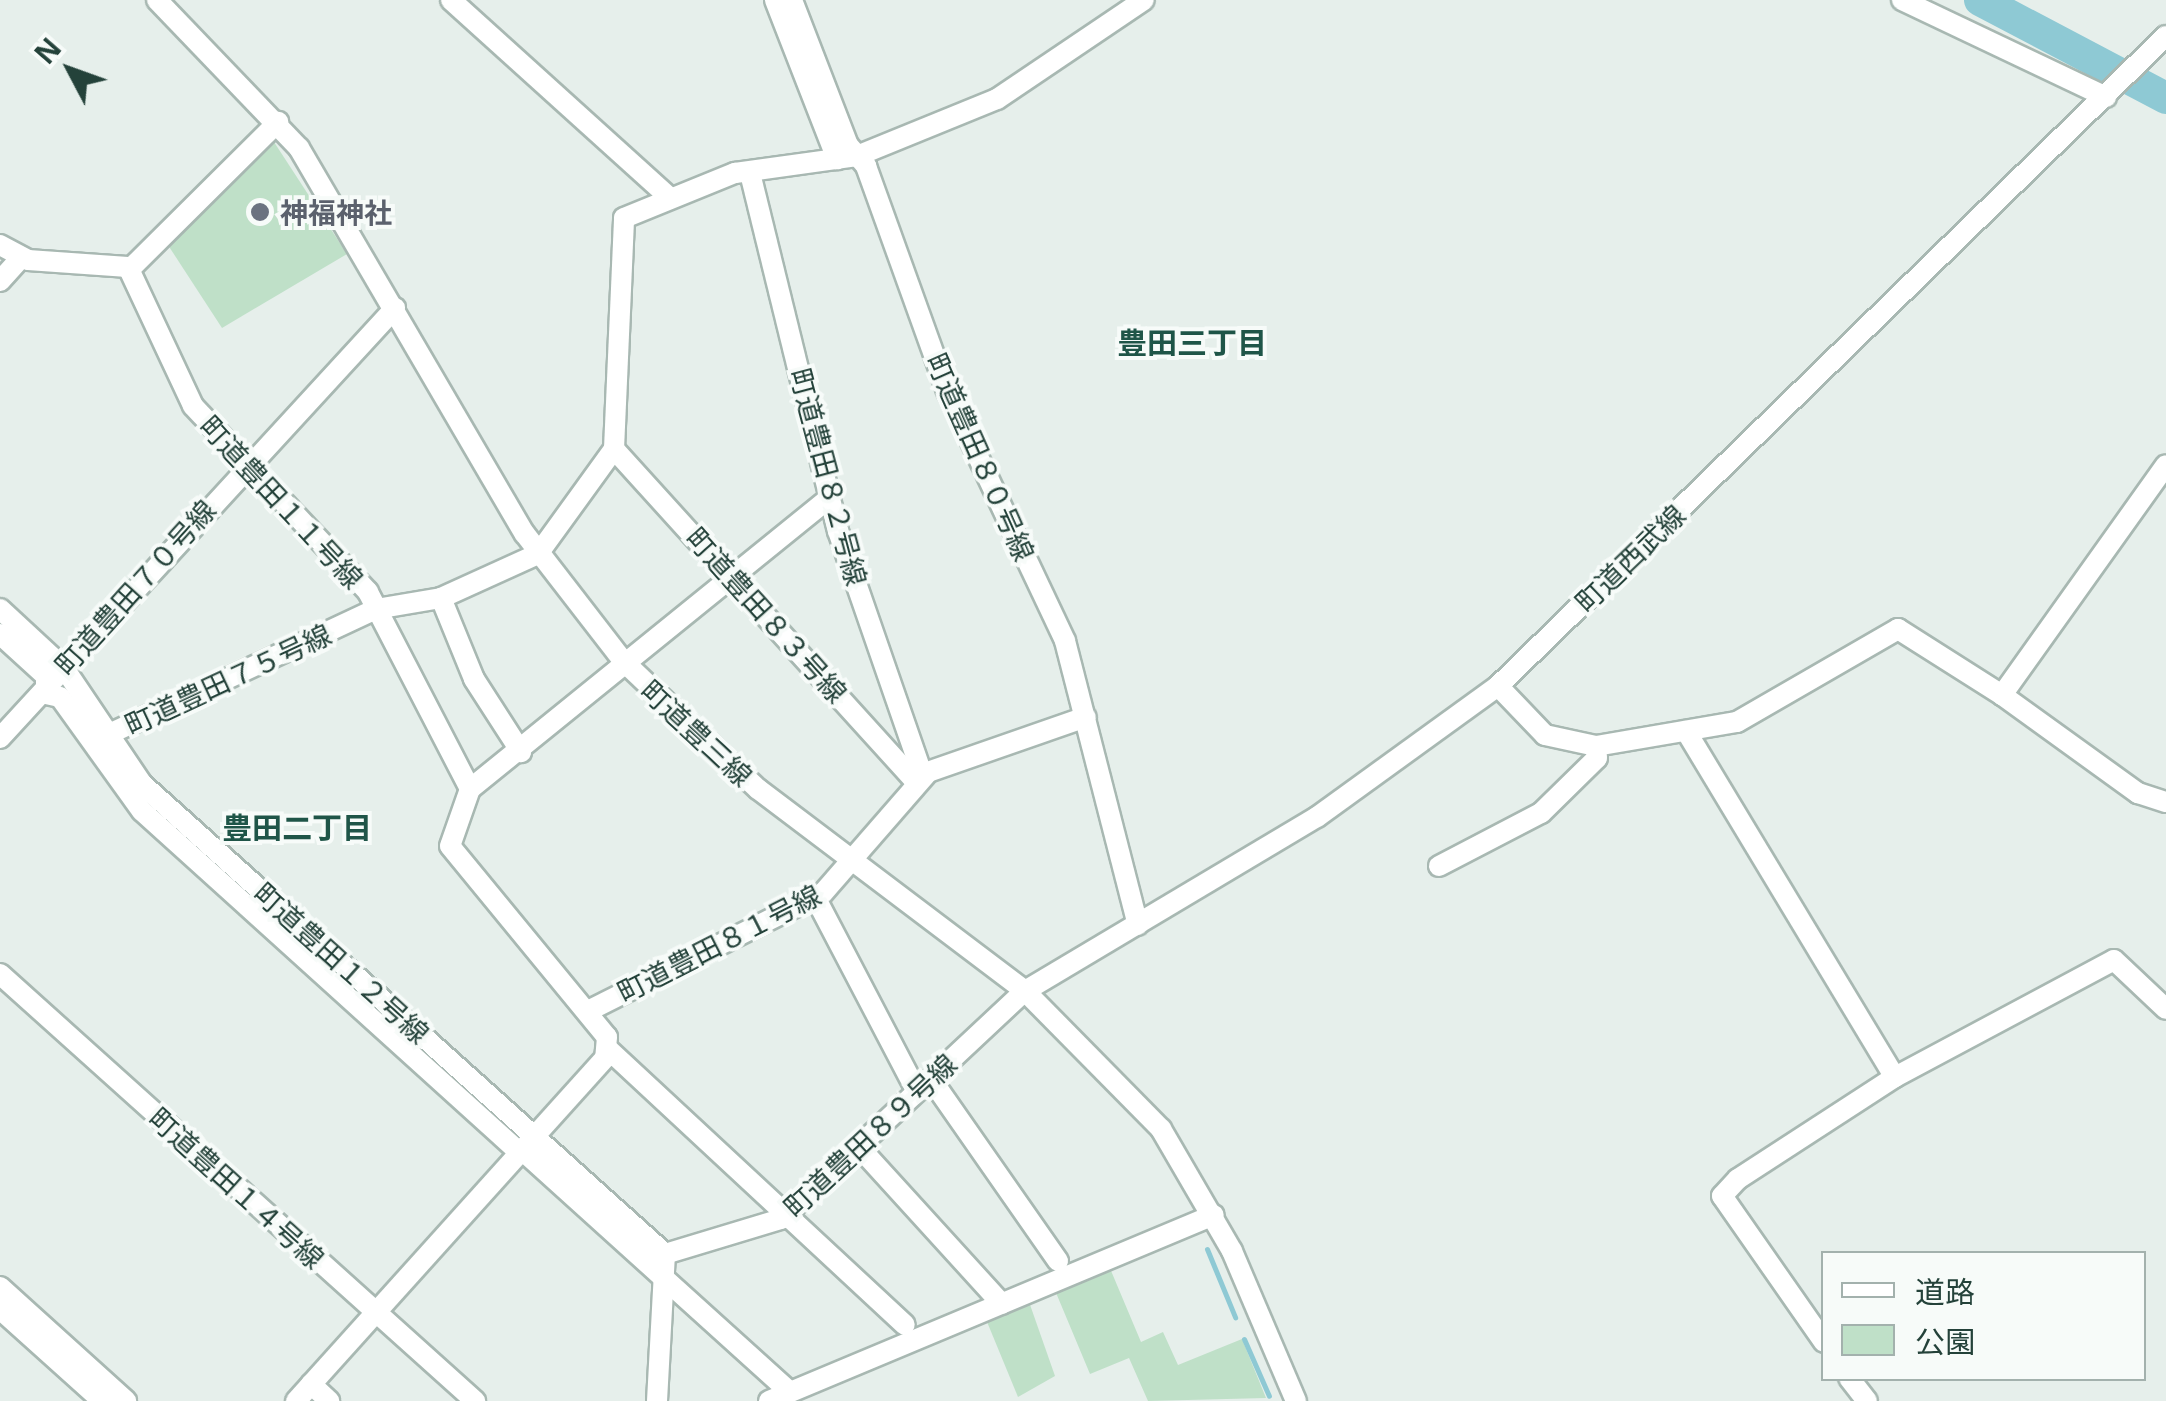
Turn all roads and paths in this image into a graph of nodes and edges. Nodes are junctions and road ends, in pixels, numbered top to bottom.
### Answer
1 (157, 0) edge
2 (451, 0) edge
3 (775, 0) edge
4 (792, 0) edge
5 (1902, 0) edge
6 (1147, 1) edge
7 (2166, 36) edge
8 (2113, 90) junction
9 (278, 122) junction
10 (847, 158) junction
11 (750, 172) junction
12 (669, 197) junction
13 (0, 245) edge
14 (21, 258) junction
15 (130, 268) junction
16 (0, 281) edge
17 (395, 308) junction
18 (614, 449) junction
19 (248, 462) junction
20 (2166, 465) edge
21 (830, 497) junction
22 (538, 554) junction
23 (732, 574) junction
24 (441, 598) junction
25 (0, 609) edge
26 (376, 609) junction
27 (0, 634) edge
28 (623, 662) junction
29 (64, 668) junction
30 (46, 686) junction
31 (1498, 686) junction
32 (2002, 696) junction
33 (1086, 717) junction
34 (1686, 731) junction
35 (107, 735) junction
36 (0, 738) edge
37 (1596, 746) junction
38 (521, 752) junction
39 (920, 780) junction
40 (470, 789) junction
41 (2166, 802) edge
42 (854, 861) junction
43 (1439, 866) dead end
44 (814, 896) junction
45 (1138, 925) junction
46 (0, 974) edge
47 (1026, 991) junction
48 (2166, 1009) edge
49 (592, 1010) junction
50 (608, 1049) junction
51 (1895, 1077) junction
52 (924, 1086) junction
53 (525, 1146) junction
54 (859, 1147) junction
55 (788, 1213) junction
56 (1214, 1215) junction
57 (1058, 1261) dead end
58 (664, 1266) junction
59 (0, 1287) edge
60 (1000, 1302) junction
61 (0, 1309) edge
62 (375, 1313) junction
63 (905, 1325) dead end
64 (1821, 1338) edge
65 (1851, 1381) edge
66 (311, 1384) junction
67 (788, 1390) edge
68 (102, 1401) edge
69 (126, 1401) edge
70 (296, 1401) edge
71 (329, 1401) edge
72 (475, 1401) edge
73 (657, 1401) edge
74 (1296, 1401) edge
75 (1867, 1401) edge

1 - 9 street, 町道豊三線
2 - 12 street
3 - 10 street
4 - 10 street, 町道豊田８０号線
5 - 8 street
6 - 10 street
7 - 8 street, 町道西武線
8 - 31 street, 町道西武線
9 - 15 street
9 - 17 street, 町道豊三線
10 - 11 street
10 - 33 street, 町道豊田８０号線
11 - 12 street
11 - 21 street, 町道豊田８２号線
12 - 18 street
13 - 14 street
14 - 15 street
14 - 16 street
15 - 19 street, 町道豊田１１号線
17 - 19 street, 町道豊田７０号線
17 - 22 street, 町道豊三線
18 - 22 street, 町道豊田７５号線
18 - 23 street, 町道豊田８３号線
19 - 26 street, 町道豊田１１号線
19 - 29 street, 町道豊田７０号線
20 - 32 street
21 - 23 street
21 - 39 street, 町道豊田８２号線
22 - 24 street, 町道豊田７５号線
22 - 28 street, 町道豊三線
23 - 28 street
23 - 39 street, 町道豊田８３号線
24 - 26 street, 町道豊田７５号線
24 - 38 street
25 - 29 street, 町道豊田１２号線
26 - 35 street, 町道豊田７５号線
26 - 40 street, 町道豊田１１号線
27 - 30 street
28 - 38 street
28 - 42 street, 町道豊三線
29 - 30 street, 町道豊田７０号線
29 - 35 street, 町道豊田１２号線
30 - 36 street, 町道豊田７０号線
30 - 53 street
31 - 37 street
31 - 45 street, 町道西武線
32 - 34 street
32 - 41 street
33 - 39 street
33 - 45 street, 町道豊田８０号線
34 - 37 street
34 - 51 street
35 - 53 street, 町道豊田１２号線
37 - 43 street
38 - 40 street
39 - 42 street, 町道豊田８１号線
40 - 49 street
42 - 44 street, 町道豊田８１号線
42 - 47 street, 町道豊三線
44 - 49 street, 町道豊田８１号線
44 - 52 street
45 - 47 street, 町道西武線
46 - 62 street, 町道豊田１４号線
47 - 52 street, 町道豊田８９号線
47 - 56 street, 町道豊三線
48 - 51 street
49 - 50 street
50 - 53 street
50 - 55 street
51 - 64 street
52 - 54 street, 町道豊田８９号線
52 - 57 street
53 - 58 street, 町道豊田１２号線
53 - 62 street
54 - 55 street, 町道豊田８９号線
54 - 60 street
55 - 58 street, 町道豊田８９号線
55 - 63 street
56 - 60 street
56 - 74 street, 町道豊三線
58 - 67 street, 町道豊田１２号線
58 - 73 street
59 - 69 street
60 - 67 street
61 - 68 street
62 - 66 street
62 - 72 street, 町道豊田１４号線
65 - 75 street
66 - 70 street
66 - 71 street

